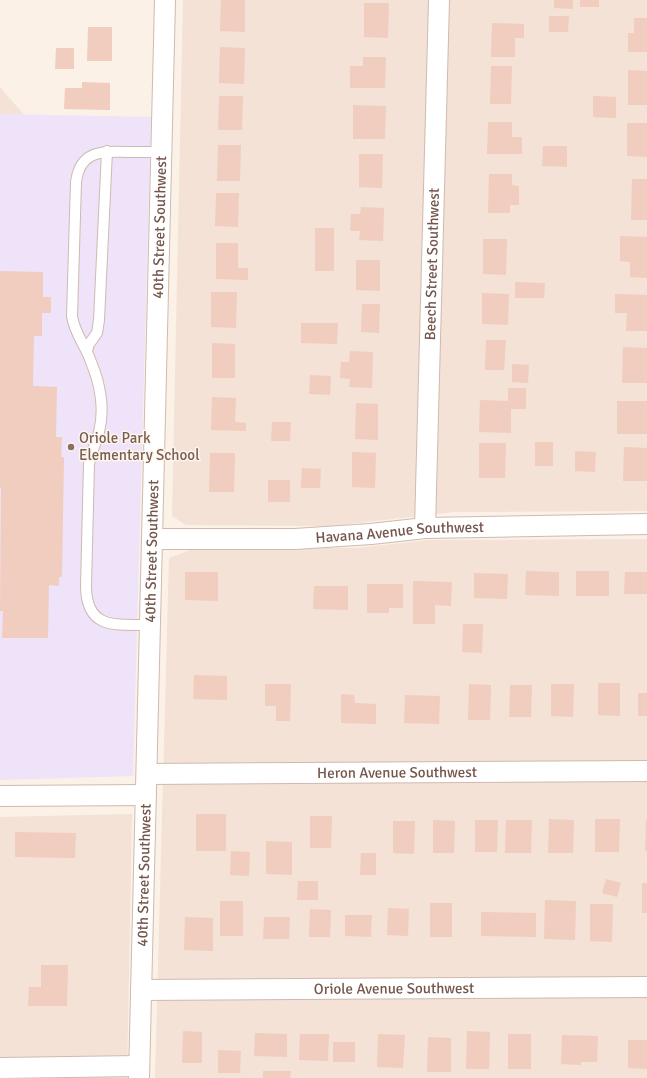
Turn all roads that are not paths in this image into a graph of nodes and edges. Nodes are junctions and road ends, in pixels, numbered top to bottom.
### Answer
1 (165, 0) edge
2 (439, 0) edge
3 (107, 151) junction
4 (161, 152) junction
5 (87, 351) junction
6 (647, 524) edge
7 (425, 528) junction
8 (152, 539) junction
9 (150, 625) junction
10 (647, 771) edge
11 (147, 774) junction
12 (146, 795) junction
13 (0, 796) edge
14 (647, 987) edge
15 (141, 990) junction
16 (0, 1068) edge
17 (139, 1072) edge

1 - 4 street, 40th Street Southwest
2 - 7 street, Beech Street Southwest
3 - 4 lane
3 - 5 lane
3 - 5 lane
4 - 8 street, 40th Street Southwest
5 - 9 lane
6 - 7 street, Havana Avenue Southwest
7 - 8 street, Havana Avenue Southwest
8 - 9 street, 40th Street Southwest
9 - 11 street, 40th Street Southwest
10 - 11 street, Heron Avenue Southwest
11 - 12 street, 40th Street Southwest
12 - 13 street
12 - 15 street, 40th Street Southwest
14 - 15 street, Oriole Avenue Southwest
15 - 17 street, 40th Street Southwest
16 - 17 street

